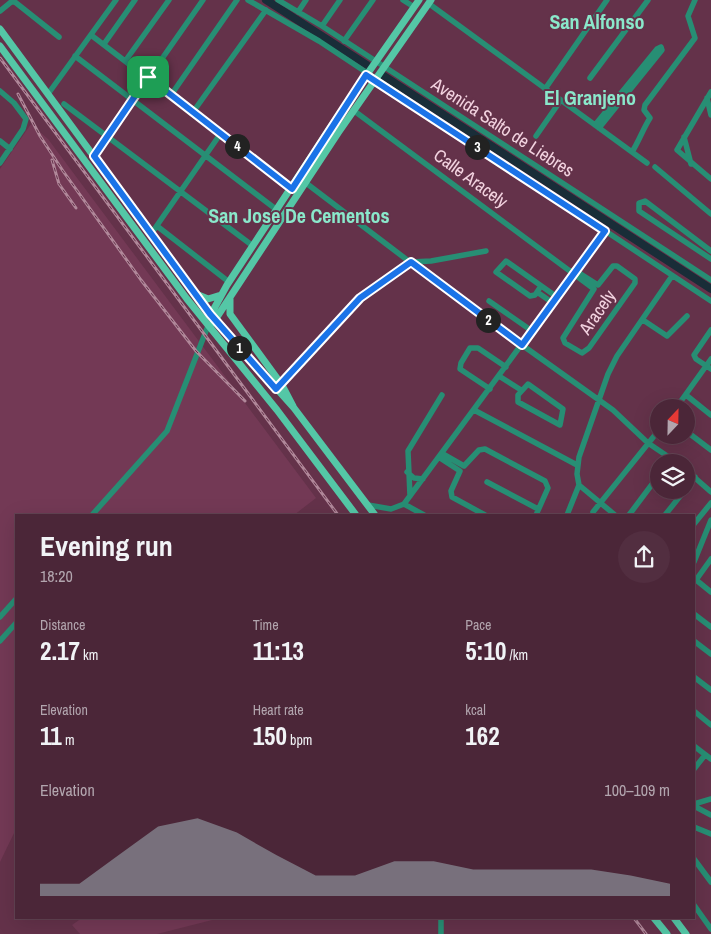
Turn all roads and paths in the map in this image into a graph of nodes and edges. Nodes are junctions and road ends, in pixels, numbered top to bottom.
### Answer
1 (116, 0) edge
2 (135, 0) edge
3 (170, 0) edge
4 (203, 0) edge
5 (237, 0) edge
6 (248, 0) edge
7 (278, 0) edge
8 (306, 0) edge
9 (340, 0) edge
10 (373, 0) edge
11 (403, 0) edge
12 (419, 0) edge
13 (607, 0) edge
14 (648, 0) edge
15 (695, 0) edge
16 (429, 2) edge
17 (414, 7) junction
18 (266, 10) junction
19 (0, 11) edge
20 (298, 12) junction
21 (322, 26) junction
22 (0, 29) edge
23 (91, 35) junction
24 (59, 37) dead end
25 (344, 41) junction
26 (104, 44) junction
27 (0, 46) edge
28 (75, 56) junction
29 (126, 60) junction
30 (649, 62) dead end
31 (374, 64) junction
32 (383, 69) junction
33 (367, 73) junction
34 (148, 77) junction
35 (590, 78) dead end
36 (375, 79) junction
37 (545, 89) junction
38 (0, 91) edge
39 (711, 92) edge
40 (48, 94) junction
41 (170, 94) junction
42 (707, 98) junction
43 (132, 99) junction
44 (561, 100) junction
45 (64, 104) dead end
46 (72, 109) junction
47 (353, 110) junction
48 (193, 112) junction
49 (711, 115) edge
50 (66, 120) junction
51 (597, 127) junction
52 (221, 133) junction
53 (109, 136) junction
54 (536, 136) dead end
55 (684, 137) junction
56 (0, 141) edge
57 (10, 149) junction
58 (632, 152) junction
59 (94, 156) junction
60 (206, 156) junction
61 (647, 162) dead end
62 (0, 163) edge
63 (691, 164) junction
64 (655, 167) dead end
65 (711, 179) edge
66 (306, 184) junction
67 (292, 189) junction
68 (182, 191) junction
69 (277, 210) junction
70 (711, 214) edge
71 (157, 226) junction
72 (605, 231) junction
73 (151, 234) junction
74 (253, 246) junction
75 (486, 251) dead end
76 (711, 251) edge
77 (711, 259) edge
78 (411, 262) junction
79 (573, 272) junction
80 (672, 276) junction
81 (711, 280) edge
82 (229, 282) junction
83 (541, 286) junction
84 (537, 292) junction
85 (196, 294) junction
86 (221, 294) junction
87 (230, 297) junction
88 (557, 297) junction
89 (489, 301) dead end
90 (711, 301) edge
91 (553, 303) junction
92 (210, 314) junction
93 (687, 316) dead end
94 (643, 320) junction
95 (216, 321) junction
96 (208, 326) junction
97 (711, 330) edge
98 (532, 331) junction
99 (522, 345) junction
100 (711, 359) edge
101 (506, 367) junction
102 (708, 367) edge
103 (499, 376) junction
104 (279, 387) junction
105 (490, 389) junction
106 (521, 390) junction
107 (686, 394) junction
108 (442, 396) dead end
109 (682, 399) edge
110 (599, 400) junction
111 (474, 410) junction
112 (711, 415) edge
113 (695, 438) edge
114 (650, 441) edge
115 (648, 443) junction
116 (711, 450) edge
117 (663, 454) edge
118 (441, 456) junction
119 (577, 465) junction
120 (408, 472) junction
121 (695, 477) edge
122 (423, 479) junction
123 (487, 482) dead end
124 (579, 485) junction
125 (650, 488) edge
126 (711, 492) edge
127 (410, 496) junction
128 (677, 499) edge
129 (600, 503) junction
130 (711, 503) edge
131 (404, 504) junction
132 (368, 505) junction
133 (394, 512) edge
134 (537, 512) edge
135 (593, 512) dead end
136 (93, 514) edge
137 (355, 514) edge
138 (374, 514) edge
139 (422, 514) edge
140 (483, 514) edge
141 (570, 514) edge
142 (614, 514) edge
143 (630, 514) edge
144 (666, 514) edge
145 (711, 520) edge
146 (695, 523) edge
147 (711, 559) edge
148 (695, 560) edge
149 (695, 579) edge
150 (711, 592) edge
151 (15, 600) edge
152 (695, 615) edge
153 (0, 617) edge
154 (15, 625) edge
155 (711, 627) edge
156 (695, 641) edge
157 (0, 642) edge
158 (711, 654) edge
159 (695, 677) edge
160 (711, 690) edge
161 (695, 712) edge
162 (711, 725) edge
163 (695, 747) edge
164 (705, 755) junction
165 (711, 759) edge
166 (695, 768) edge
167 (711, 794) edge
168 (708, 800) edge
169 (695, 805) edge
170 (695, 806) edge
171 (711, 815) edge
172 (695, 827) edge
173 (711, 834) edge
174 (695, 860) edge
175 (711, 882) edge
176 (695, 906) edge
177 (441, 919) edge
178 (655, 919) edge
179 (675, 919) edge
180 (711, 929) edge
181 (441, 934) edge
182 (667, 934) edge
183 (686, 934) edge

1 - 23 street
2 - 26 street
3 - 29 street
4 - 34 street
5 - 41 street
6 - 18 street, Avenida Salto de Liebres
7 - 20 street, Avenida Salto de Liebres
8 - 20 street
9 - 21 street
10 - 25 street
11 - 17 street
12 - 17 main road
13 - 37 street
14 - 35 street
15 - 58 street
16 - 32 main road
16 - 37 street
17 - 31 main road
18 - 33 street, Avenida Salto de Liebres
18 - 48 street
19 - 24 street
20 - 21 street, Avenida Salto de Liebres
21 - 25 street, Avenida Salto de Liebres
22 - 40 main road
23 - 26 street
23 - 28 street
25 - 31 street, Avenida Salto de Liebres
26 - 29 street
27 - 96 main road
28 - 40 street
28 - 43 street
29 - 34 street
30 - 51 street
31 - 32 street, Avenida Salto de Liebres
31 - 33 main road
32 - 36 main road
32 - 81 street, Avenida Salto de Liebres
33 - 36 street, Avenida Salto de Liebres
33 - 67 main road
34 - 41 street
34 - 43 street
36 - 47 main road
36 - 72 street, Avenida Salto de Liebres
37 - 44 street
38 - 57 street
39 - 42 street
40 - 50 main road
41 - 48 street
42 - 49 street
42 - 55 street
43 - 53 street
43 - 60 street
44 - 51 street
44 - 54 street
45 - 46 street
46 - 50 street
46 - 53 street
47 - 66 main road
47 - 79 street, Calle Aracely
48 - 52 street
50 - 59 main road
51 - 58 street
52 - 60 street
52 - 67 street
53 - 59 street
53 - 68 street
55 - 63 street
55 - 63 street
56 - 57 street
57 - 62 street
58 - 61 street
59 - 73 main road
60 - 68 street
60 - 69 street
63 - 65 street
64 - 70 street
66 - 78 street
66 - 87 main road
67 - 69 main road
68 - 71 street
68 - 74 street
69 - 74 main road
71 - 73 street
71 - 82 street
72 - 79 street
72 - 80 street, Avenida Salto de Liebres
73 - 85 main road
74 - 82 main road
75 - 78 street
76 - 77 street
78 - 99 street
78 - 104 street
79 - 79 street, Aracely
79 - 88 street
80 - 90 street, Avenida Salto de Liebres
80 - 94 street
82 - 86 main road
83 - 84 street
83 - 84 street
83 - 88 street
84 - 91 street
85 - 86 main road
85 - 92 main road
86 - 92 main road
87 - 95 main road
87 - 104 main road
88 - 91 street
89 - 98 street
91 - 98 street
92 - 95 main road
92 - 96 main road
93 - 94 street
94 - 110 street
95 - 96 main road
95 - 104 main road
96 - 136 street
96 - 137 main road
97 - 102 street
98 - 99 street
99 - 101 street
99 - 110 street
100 - 102 street
101 - 103 street
101 - 105 street
102 - 107 street
103 - 105 street
103 - 106 street
104 - 132 main road
105 - 111 street
106 - 106 street
107 - 109 street
107 - 112 street
108 - 120 street
110 - 115 street
110 - 119 street
111 - 118 street
111 - 119 street
113 - 116 street
114 - 115 street
115 - 117 street
115 - 129 street
118 - 122 street
118 - 134 street
118 - 140 street
119 - 124 street
120 - 122 street
120 - 127 street
121 - 126 street
122 - 127 street
123 - 134 street
124 - 129 street
124 - 141 street
125 - 143 street
127 - 131 street
128 - 144 street
129 - 135 street
129 - 142 street
130 - 146 street
131 - 133 street
131 - 139 street
132 - 133 street
132 - 138 main road
145 - 148 street
147 - 149 street
149 - 150 street
151 - 153 street
152 - 155 street
154 - 157 street
156 - 158 street
159 - 160 street
161 - 162 street
163 - 164 street
164 - 165 street
164 - 166 street
167 - 168 street
168 - 169 street
170 - 171 street
172 - 173 street
174 - 175 street
176 - 180 street
177 - 181 street
178 - 182 main road
179 - 183 main road

